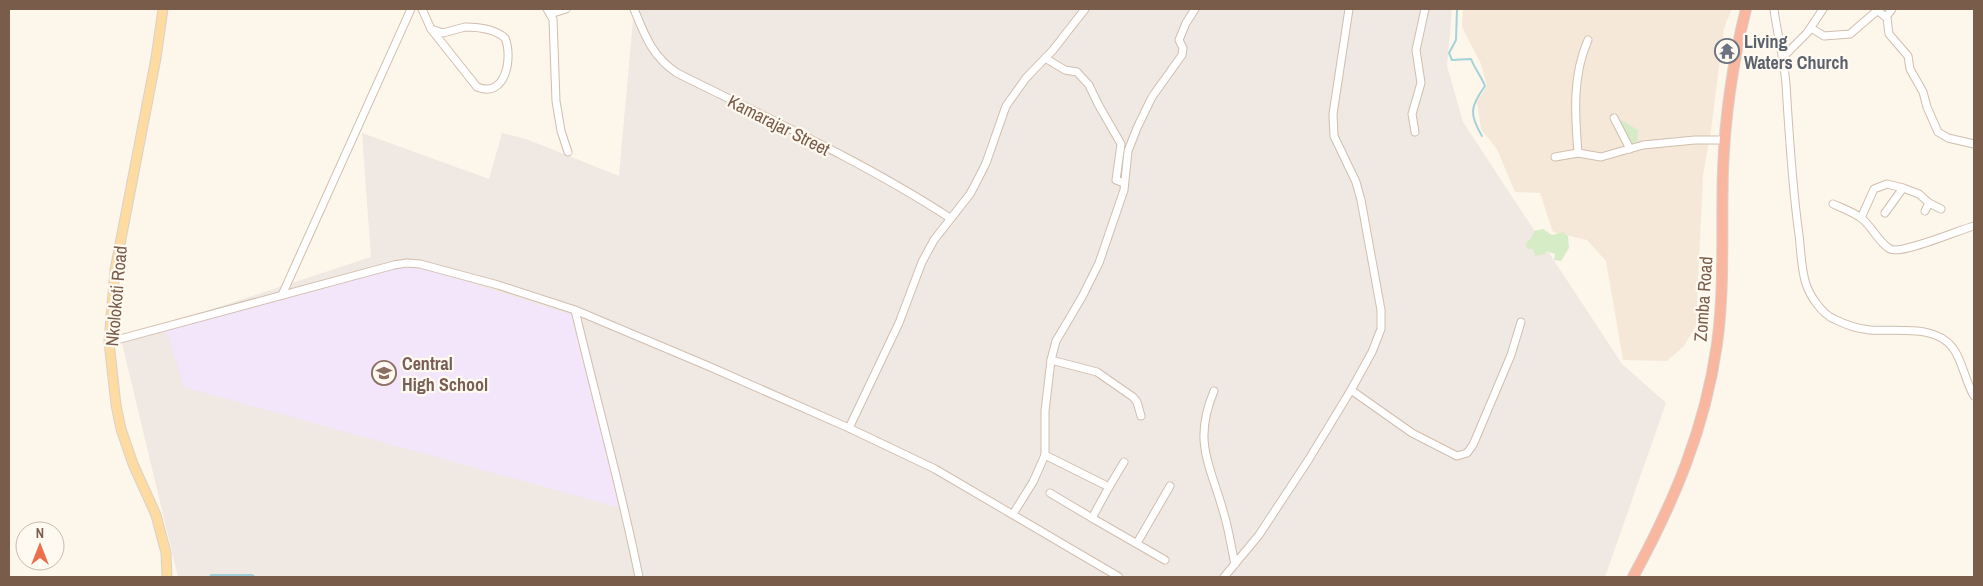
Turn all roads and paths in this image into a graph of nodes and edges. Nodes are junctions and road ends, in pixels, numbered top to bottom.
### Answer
1 (163, 9) edge
2 (411, 9) edge
3 (422, 9) edge
4 (566, 9) edge
5 (634, 9) edge
6 (1086, 9) edge
7 (1195, 9) edge
8 (1350, 9) edge
9 (1425, 9) edge
10 (1746, 9) edge
11 (1774, 9) edge
12 (1823, 9) edge
13 (1892, 9) edge
14 (1878, 10) edge
15 (549, 12) edge
16 (1886, 17) junction
17 (1811, 28) junction
18 (431, 29) junction
19 (1588, 40) dead end
20 (1045, 58) junction
21 (1782, 58) junction
22 (1614, 118) dead end
23 (1415, 132) dead end
24 (1724, 140) junction
25 (1974, 144) edge
26 (1630, 149) junction
27 (568, 152) dead end
28 (1578, 153) junction
29 (1555, 157) dead end
30 (1124, 183) junction
31 (1903, 188) junction
32 (1929, 203) junction
33 (1833, 204) dead end
34 (1941, 209) dead end
35 (1925, 211) dead end
36 (1885, 213) dead end
37 (950, 218) junction
38 (1861, 218) junction
39 (1974, 226) edge
40 (282, 295) junction
41 (575, 310) junction
42 (1521, 322) dead end
43 (110, 342) junction
44 (1051, 360) junction
45 (1351, 390) junction
46 (1214, 391) dead end
47 (1974, 396) edge
48 (1141, 416) dead end
49 (849, 428) junction
50 (1045, 455) junction
51 (1124, 462) dead end
52 (1170, 486) dead end
53 (1109, 487) junction
54 (1050, 493) dead end
55 (1013, 514) junction
56 (1092, 518) junction
57 (1136, 543) junction
58 (1165, 560) dead end
59 (1235, 564) junction
60 (167, 577) edge
61 (639, 577) edge
62 (1119, 577) edge
63 (1224, 577) edge
64 (1633, 577) edge

1 - 43 main road, Nkolokoti Road
2 - 40 street
3 - 18 street
4 - 15 street
5 - 37 street, Kamarajar Street
6 - 20 street
7 - 30 street
8 - 45 street
9 - 23 street
10 - 24 highway, Zomba Road
11 - 21 street
12 - 17 street
13 - 16 street
14 - 16 street
14 - 17 street
15 - 27 street
16 - 25 street
17 - 21 street
18 - 18 street
19 - 28 street
20 - 30 street
20 - 37 street
21 - 47 street
22 - 26 street
24 - 26 street
24 - 64 highway, Zomba Road
26 - 28 street
28 - 29 street
30 - 44 street
31 - 32 street
31 - 36 street
31 - 38 street
32 - 34 street
32 - 35 street
33 - 38 street
37 - 49 street
38 - 39 street
40 - 41 street
40 - 43 street
41 - 49 street
41 - 61 street
42 - 45 street
43 - 60 main road, Nkolokoti Road
44 - 48 street
44 - 50 street
45 - 59 street
46 - 59 street
49 - 55 street
50 - 53 street
50 - 55 street
51 - 53 street
52 - 57 street
53 - 56 street
54 - 56 street
55 - 62 street
56 - 57 street
57 - 58 street
59 - 63 street

